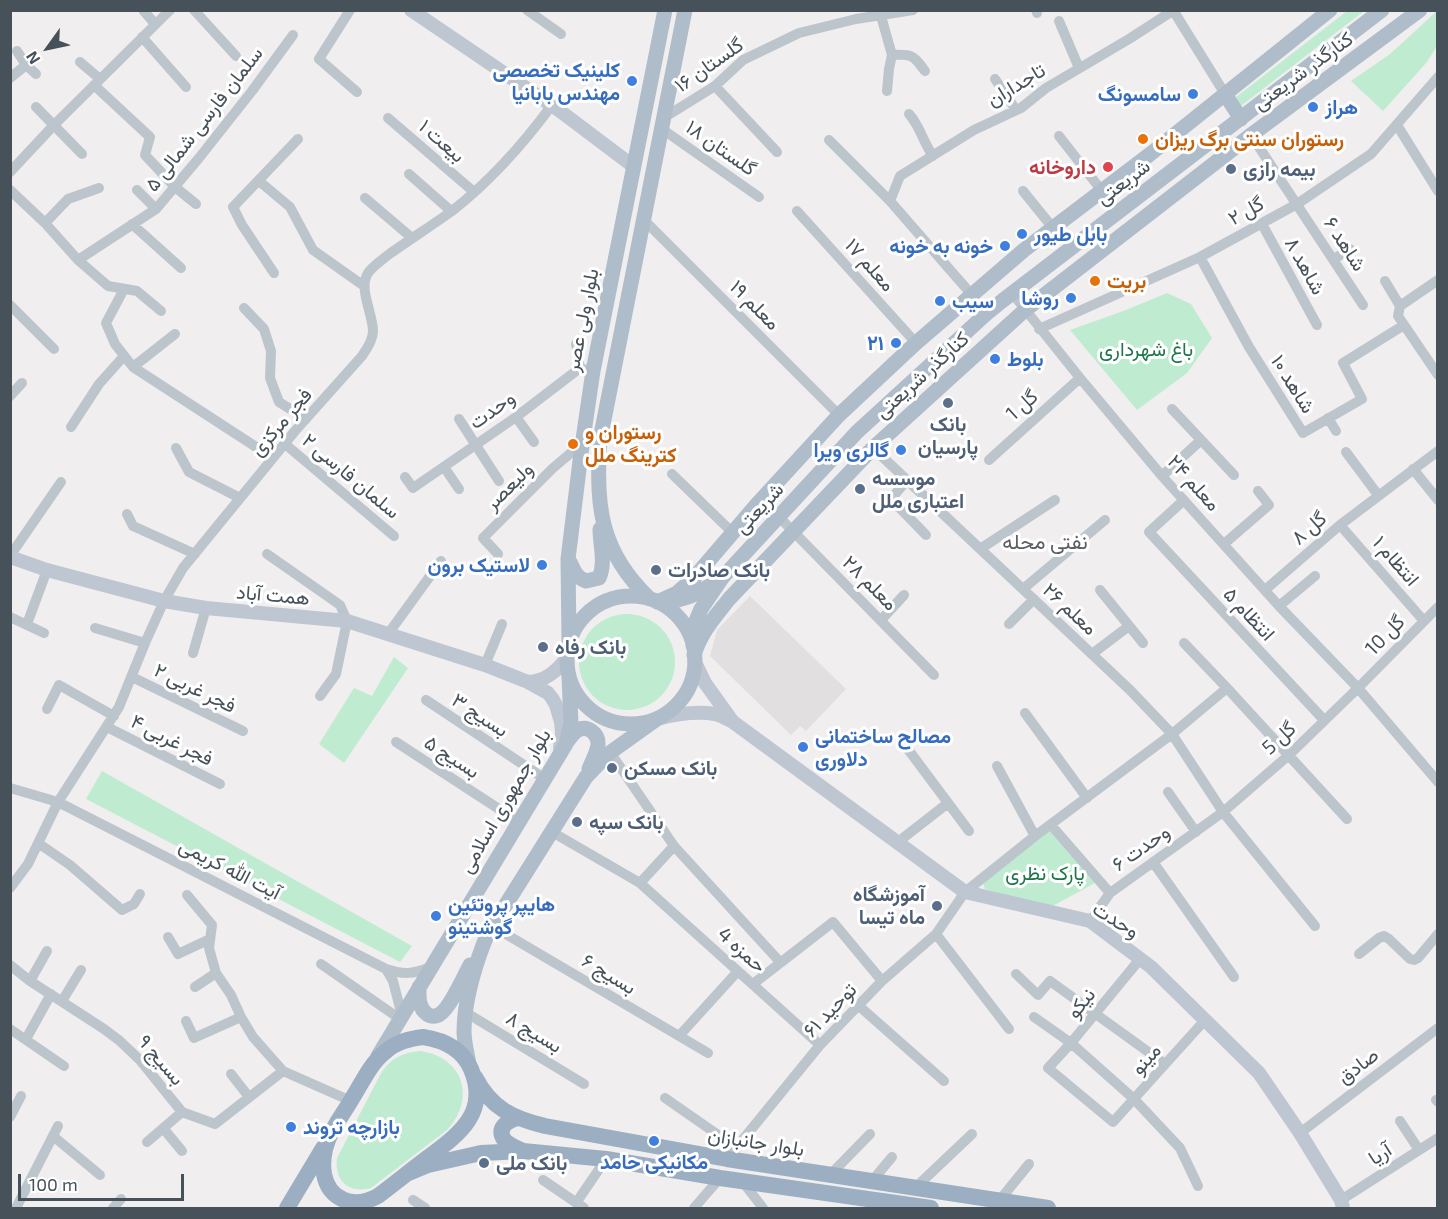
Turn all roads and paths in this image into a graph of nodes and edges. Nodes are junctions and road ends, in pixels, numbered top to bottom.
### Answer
1 (143, 10) edge
2 (170, 10) edge
3 (194, 10) edge
4 (350, 10) edge
5 (411, 10) edge
6 (527, 10) edge
7 (665, 10) edge
8 (685, 10) edge
9 (913, 10) edge
10 (1330, 10) edge
11 (1382, 10) edge
12 (1420, 10) edge
13 (1173, 11) edge
14 (881, 16) junction
15 (1059, 21) dead end
16 (155, 24) junction
17 (561, 34) dead end
18 (293, 35) dead end
19 (142, 37) junction
20 (17, 51) dead end
21 (892, 55) junction
22 (236, 56) dead end
23 (80, 62) dead end
24 (26, 64) junction
25 (1078, 69) junction
26 (925, 71) dead end
27 (36, 74) dead end
28 (1437, 77) edge
29 (10, 78) edge
30 (996, 79) dead end
31 (97, 82) junction
32 (716, 86) junction
33 (186, 87) dead end
34 (887, 91) dead end
35 (357, 92) dead end
36 (1225, 94) junction
37 (552, 105) junction
38 (36, 107) dead end
39 (1016, 110) junction
40 (909, 114) dead end
41 (387, 118) dead end
42 (1241, 118) junction
43 (663, 123) junction
44 (1397, 124) junction
45 (54, 125) junction
46 (1251, 135) junction
47 (1059, 136) dead end
48 (298, 139) dead end
49 (828, 140) dead end
50 (777, 153) dead end
51 (82, 154) dead end
52 (933, 156) junction
53 (633, 166) junction
54 (10, 172) edge
55 (409, 174) dead end
56 (259, 181) junction
57 (175, 187) junction
58 (99, 188) dead end
59 (10, 190) edge
60 (137, 190) dead end
61 (1437, 190) edge
62 (1023, 191) dead end
63 (1102, 191) junction
64 (474, 192) junction
65 (759, 197) dead end
66 (365, 198) dead end
67 (890, 201) junction
68 (196, 204) dead end
69 (1297, 204) junction
70 (156, 209) junction
71 (452, 211) junction
72 (797, 212) dead end
73 (644, 220) junction
74 (45, 223) junction
75 (132, 224) junction
76 (1262, 224) junction
77 (1053, 228) junction
78 (412, 238) junction
79 (1350, 249) dead end
80 (1200, 257) junction
81 (1334, 259) junction
82 (78, 260) junction
83 (182, 268) dead end
84 (274, 273) dead end
85 (1437, 280) edge
86 (1384, 281) dead end
87 (364, 286) junction
88 (124, 289) junction
89 (1012, 293) junction
90 (972, 295) junction
91 (1363, 304) dead end
92 (10, 305) edge
93 (244, 308) dead end
94 (1024, 310) junction
95 (161, 311) dead end
96 (1401, 315) junction
97 (1317, 325) dead end
98 (1040, 329) junction
99 (175, 334) dead end
100 (916, 343) junction
101 (576, 344) dead end
102 (54, 350) dead end
103 (124, 356) junction
104 (133, 367) junction
105 (586, 370) junction
106 (1437, 375) edge
107 (1080, 378) junction
108 (22, 383) dead end
109 (10, 396) edge
110 (1172, 409) dead end
111 (839, 415) junction
112 (516, 417) junction
113 (1328, 418) junction
114 (306, 419) junction
115 (459, 419) dead end
116 (71, 426) dead end
117 (1336, 431) dead end
118 (1201, 440) junction
119 (534, 442) dead end
120 (285, 444) junction
121 (476, 445) junction
122 (176, 448) dead end
123 (873, 448) junction
124 (1437, 451) edge
125 (1346, 452) dead end
126 (581, 453) junction
127 (273, 458) junction
128 (989, 460) dead end
129 (444, 466) junction
130 (1413, 470) junction
131 (672, 474) dead end
132 (1234, 475) dead end
133 (1162, 476) junction
134 (405, 477) dead end
135 (908, 480) junction
136 (499, 481) dead end
137 (61, 482) dead end
138 (459, 489) dead end
139 (1258, 491) dead end
140 (598, 493) junction
141 (1378, 495) junction
142 (240, 498) junction
143 (1055, 500) dead end
144 (1184, 500) junction
145 (1437, 500) edge
146 (127, 514) dead end
147 (779, 517) junction
148 (1105, 520) dead end
149 (1340, 525) junction
150 (733, 532) junction
151 (794, 532) junction
152 (926, 535) dead end
153 (394, 536) dead end
154 (1224, 544) junction
155 (980, 549) junction
156 (195, 554) junction
157 (267, 554) dead end
158 (498, 554) dead end
159 (10, 556) edge
160 (568, 560) junction
161 (441, 561) dead end
162 (47, 570) junction
163 (1315, 576) dead end
164 (722, 578) junction
165 (1023, 589) junction
166 (1100, 590) dead end
167 (1265, 590) junction
168 (904, 595) dead end
169 (1034, 599) junction
170 (653, 600) junction
171 (164, 601) junction
172 (1279, 606) junction
173 (1437, 607) edge
174 (206, 608) junction
175 (10, 617) edge
176 (881, 620) junction
177 (347, 621) junction
178 (1424, 621) junction
179 (27, 624) junction
180 (502, 624) dead end
181 (1009, 624) dead end
182 (1129, 626) junction
183 (95, 628) dead end
184 (44, 633) dead end
185 (388, 634) junction
186 (569, 641) junction
187 (145, 643) junction
188 (1143, 643) dead end
189 (1184, 643) dead end
190 (194, 653) dead end
191 (694, 654) junction
192 (1092, 654) junction
193 (566, 659) junction
194 (485, 665) junction
195 (934, 675) dead end
196 (132, 677) junction
197 (569, 677) junction
198 (528, 682) junction
199 (1227, 688) junction
200 (1358, 688) junction
201 (320, 696) dead end
202 (426, 700) dead end
203 (47, 709) dead end
204 (1026, 713) dead end
205 (114, 716) junction
206 (657, 719) junction
207 (1324, 720) junction
208 (732, 722) junction
209 (107, 727) junction
210 (243, 731) dead end
211 (1173, 734) junction
212 (396, 742) dead end
213 (907, 748) dead end
214 (562, 750) junction
215 (610, 752) junction
216 (1289, 755) junction
217 (997, 766) dead end
218 (586, 777) junction
219 (545, 779) junction
220 (1437, 782) edge
221 (220, 784) dead end
222 (10, 788) edge
223 (1168, 792) dead end
224 (1087, 798) junction
225 (58, 801) junction
226 (948, 803) junction
227 (1222, 812) junction
228 (1347, 819) dead end
229 (519, 822) junction
230 (1051, 825) junction
231 (969, 831) dead end
232 (1196, 831) junction
233 (552, 832) junction
234 (1035, 836) junction
235 (898, 842) junction
236 (38, 843) junction
237 (674, 846) junction
238 (1153, 862) junction
239 (640, 883) junction
240 (10, 888) edge
241 (965, 892) junction
242 (1110, 893) junction
243 (140, 894) dead end
244 (187, 895) dead end
245 (1090, 921) junction
246 (1315, 926) dead end
247 (490, 929) junction
248 (936, 934) junction
249 (1437, 934) edge
250 (168, 937) dead end
251 (210, 939) junction
252 (47, 951) dead end
253 (1359, 954) dead end
254 (1140, 959) junction
255 (780, 962) junction
256 (321, 964) dead end
257 (10, 965) edge
258 (431, 967) junction
259 (386, 969) junction
260 (81, 970) dead end
261 (738, 971) junction
262 (216, 972) junction
263 (1017, 974) dead end
264 (1234, 977) dead end
265 (30, 981) junction
266 (882, 981) junction
267 (753, 984) junction
268 (195, 987) dead end
269 (419, 987) junction
270 (51, 994) junction
271 (62, 1001) junction
272 (859, 1006) junction
273 (465, 1012) junction
274 (1096, 1013) junction
275 (241, 1017) junction
276 (1034, 1017) dead end
277 (401, 1018) junction
278 (1205, 1020) junction
279 (186, 1021) dead end
280 (1437, 1028) edge
281 (10, 1029) edge
282 (1009, 1029) dead end
283 (679, 1036) junction
284 (26, 1040) junction
285 (1071, 1043) junction
286 (820, 1045) junction
287 (708, 1053) dead end
288 (374, 1062) junction
289 (1165, 1064) junction
290 (64, 1066) dead end
291 (284, 1071) junction
292 (472, 1071) junction
293 (231, 1074) dead end
294 (944, 1081) dead end
295 (584, 1084) dead end
296 (21, 1096) dead end
297 (249, 1097) junction
298 (665, 1098) dead end
299 (1134, 1099) junction
300 (351, 1101) junction
301 (182, 1112) junction
302 (10, 1117) edge
303 (519, 1118) junction
304 (1400, 1121) dead end
305 (1113, 1122) joint
306 (58, 1126) dead end
307 (163, 1128) junction
308 (1300, 1133) junction
309 (870, 1134) dead end
310 (972, 1134) dead end
311 (53, 1136) junction
312 (1437, 1138) edge
313 (328, 1139) junction
314 (147, 1142) dead end
315 (1419, 1150) junction
316 (182, 1151) dead end
317 (523, 1151) junction
318 (732, 1153) junction
319 (892, 1157) dead end
320 (606, 1159) junction
321 (1029, 1164) dead end
322 (409, 1173) junction
323 (100, 1175) dead end
324 (830, 1175) junction
325 (720, 1178) junction
326 (543, 1180) dead end
327 (742, 1181) junction
328 (872, 1181) junction
329 (1198, 1186) dead end
330 (915, 1188) junction
331 (378, 1196) junction
332 (121, 1199) dead end
333 (413, 1200) dead end
334 (999, 1201) junction
335 (1342, 1204) edge
336 (580, 1206) edge
337 (923, 1208) edge
338 (16, 1209) edge
339 (113, 1209) edge
340 (286, 1209) edge
341 (364, 1209) edge
342 (425, 1209) edge
343 (694, 1209) edge
344 (763, 1209) edge
345 (1048, 1209) edge

1 - 16 street
2 - 16 street
3 - 22 street
4 - 35 street
5 - 37 main road
6 - 17 street
7 - 53 main road, بلوار ولی عصر
8 - 43 main road, بلوار ولی عصر
9 - 14 street, گلستان ۱۶
10 - 36 main road, کنارگذر شریعتی
11 - 42 main road, شریعتی
12 - 46 main road, کنارگذر شریعتی
13 - 25 street, تاجداران
13 - 36 street
14 - 21 street
14 - 32 street, گلستان ۱۶
15 - 25 street
16 - 19 street
18 - 57 street, سلمان فارسی شمالی ۵
19 - 31 street
19 - 33 street
20 - 24 street
21 - 26 street
21 - 34 street
23 - 31 street
24 - 27 street
24 - 29 street
25 - 39 street, تاجداران
28 - 44 street, گل ۲
30 - 39 street
31 - 45 street
31 - 57 street
32 - 43 street, گلستان ۱۶
32 - 50 street
36 - 42 main road
36 - 63 main road, کنارگذر شریعتی
37 - 53 main road
37 - 64 street
38 - 45 street
39 - 52 street, تاجداران
40 - 52 street
41 - 64 street, بیعت ۱
42 - 89 main road, شریعتی
43 - 65 street, گلستان ۱۸
43 - 73 main road, بلوار ولی عصر
44 - 61 street
44 - 69 street, گل ۲
45 - 51 street
45 - 54 street
46 - 69 street, شاهد ۶
46 - 94 main road, کنارگذر شریعتی
47 - 63 street
48 - 56 street
49 - 67 street
52 - 67 street, تاجداران
53 - 105 main road, بلوار ولی عصر
55 - 71 street
56 - 84 street
56 - 87 street
57 - 68 street
57 - 70 street, سلمان فارسی شمالی ۵
58 - 74 street
59 - 74 street
60 - 70 street
62 - 77 street
63 - 77 main road, کنارگذر شریعتی
64 - 71 street
66 - 78 street
67 - 90 street
69 - 76 street, گل ۲
69 - 81 street, شاهد ۶
70 - 75 street, سلمان فارسی شمالی ۵
71 - 78 street
72 - 100 street, معلم ۱۷
73 - 111 street, معلم ۱۹
73 - 140 main road, بلوار ولی عصر
74 - 82 street
75 - 82 street, سلمان فارسی شمالی ۵
75 - 83 street
76 - 80 street, گل ۲
76 - 97 street, شاهد ۸
77 - 90 main road, کنارگذر شریعتی
78 - 87 street
79 - 81 street
80 - 98 street, گل ۲
80 - 113 street, شاهد ۱۰
81 - 91 street, شاهد ۶
82 - 88 street
85 - 96 street
86 - 96 street
87 - 114 street, فجر مرکزی
88 - 95 street
88 - 103 street
89 - 94 street, معلم ۲۴
89 - 147 main road, شریعتی
90 - 100 main road, کنارگذر شریعتی
92 - 102 street
93 - 114 street
94 - 98 street, معلم ۲۴
94 - 123 main road, کنارگذر شریعتی
96 - 106 street
96 - 113 street, شاهد ۱۰
98 - 107 street, معلم ۲۴
99 - 104 street
100 - 111 main road, کنارگذر شریعتی
101 - 105 street
103 - 104 street
103 - 116 street
104 - 127 street
105 - 112 street, وحدت
105 - 126 main road, بلوار ولی عصر
107 - 128 street, گل 1
107 - 133 street, معلم ۲۴
108 - 109 street
110 - 118 street
111 - 150 main road, کنارگذر شریعتی
112 - 119 street
112 - 121 street, وحدت
113 - 117 street
114 - 120 street, فجر مرکزی
115 - 121 street
118 - 132 street
118 - 133 street
120 - 127 street, فجر مرکزی
120 - 153 street, سلمان فارسی ۲
121 - 129 street, وحدت
121 - 136 street
122 - 142 street
123 - 135 street, معلم ۲۶
123 - 151 main road, کنارگذر شریعتی
124 - 130 street, گل ۸
125 - 141 street
126 - 158 street, ولیعصر
126 - 160 main road, بلوار ولی عصر
127 - 142 street, فجر مرکزی
129 - 134 street, وحدت
129 - 138 street
130 - 141 street, گل ۸
130 - 145 street
131 - 150 street
133 - 144 street, معلم ۲۴
135 - 152 street
135 - 155 street, معلم ۲۶
137 - 159 street
139 - 154 street
140 - 160 main road
140 - 170 main road, بلوار ولی عصر
141 - 149 street, گل ۸
142 - 156 street, فجر مرکزی
143 - 155 street
144 - 154 street, معلم ۲۴
144 - 207 street, انتظام ۵
146 - 156 street
147 - 151 street, معلم ۲۸
147 - 164 main road, شریعتی
148 - 165 street
149 - 167 street, گل ۸
149 - 178 street, انتظام ۱
150 - 170 main road, کنارگذر شریعتی
151 - 176 street, معلم ۲۸
151 - 191 main road, کنارگذر شریعتی
154 - 167 street, معلم ۲۴
155 - 165 street, معلم ۲۶
156 - 171 street, فجر مرکزی
157 - 177 street
159 - 162 main road, همت آباد
160 - 186 main road, بلوار ولی عصر
161 - 185 street
162 - 171 main road, همت آباد
162 - 179 street
163 - 172 street
164 - 170 main road
164 - 191 main road
165 - 169 street, معلم ۲۶
166 - 182 street
167 - 172 street, معلم ۲۴
168 - 176 street
169 - 181 street
169 - 192 street, معلم ۲۶
170 - 186 main road
170 - 191 main road
171 - 174 main road, همت آباد
171 - 187 street, فجر مرکزی
172 - 200 street, معلم ۲۴
173 - 178 street, گل 10
174 - 177 main road, همت آباد
174 - 190 street
175 - 179 street
176 - 195 street, معلم ۲۸
177 - 185 main road, همت آباد
177 - 201 street
178 - 200 street, گل 10
179 - 184 street
180 - 194 street
182 - 188 street
182 - 192 street
183 - 187 street
185 - 194 main road, همت آباد
186 - 193 main road
187 - 196 street, فجر مرکزی
189 - 199 street
191 - 206 main road
191 - 208 main road, وحدت
192 - 211 street, معلم ۲۶
193 - 197 main road
193 - 198 main road
194 - 198 main road, همت آباد
196 - 205 street, فجر مرکزی
196 - 210 street, فجر غربی ۲
197 - 206 main road
197 - 214 main road, بلوار جمهوری اسلامی
198 - 214 main road, همت آباد
199 - 211 street, توحید ۶۱
199 - 216 street
200 - 207 street, گل 5
200 - 220 street, معلم ۲۴
202 - 219 street, بسیج ۳
203 - 205 street
204 - 224 street
205 - 209 street, فجر مرکزی
206 - 208 main road, وحدت
206 - 215 main road
207 - 216 street, گل 5
208 - 235 main road, وحدت
209 - 221 street, فجر غربی ۴
209 - 225 street, فجر مرکزی
211 - 224 street, توحید ۶۱
211 - 227 street, معلم ۲۶
212 - 229 street, بسیج ۵
213 - 226 street
214 - 218 main road
214 - 219 main road, بلوار جمهوری اسلامی
215 - 218 main road
215 - 237 street
216 - 227 street, گل 5
216 - 228 street
217 - 234 street
218 - 233 main road
219 - 229 main road, بلوار جمهوری اسلامی
222 - 225 street, آیت الله کریمی
223 - 232 street
224 - 230 street, توحید ۶۱
225 - 236 street, فجر مرکزی
225 - 259 street, آیت الله کریمی
226 - 231 street
226 - 235 street
227 - 232 street, وحدت ۶
227 - 246 street, معلم ۲۶
229 - 258 main road, بلوار جمهوری اسلامی
230 - 234 street, توحید ۶۱
230 - 242 street
232 - 238 street, وحدت ۶
233 - 239 street, حمزه 4
233 - 247 main road
234 - 241 street, توحید ۶۱
235 - 241 main road, وحدت
236 - 240 street, فجر مرکزی
236 - 243 street
237 - 239 street
237 - 255 street
238 - 242 street, وحدت ۶
238 - 264 street
239 - 261 street, حمزه 4
241 - 245 main road, وحدت
241 - 248 street, توحید ۶۱
242 - 245 street, وحدت ۶
244 - 251 street
245 - 254 main road, وحدت
247 - 269 main road
247 - 273 main road
247 - 283 street, بسیج ۶
248 - 266 street, توحید ۶۱
248 - 282 street
249 - 253 street
250 - 251 street
251 - 262 street
252 - 265 street
254 - 274 street, نیکو
254 - 278 main road, وحدت
255 - 266 street
255 - 267 street
256 - 277 street
257 - 265 street, بسیج ۹
258 - 259 street, آیت الله کریمی
258 - 269 main road, بلوار جمهوری اسلامی
259 - 277 street
260 - 271 street
261 - 267 street, حمزه 4
261 - 283 street
262 - 268 street
262 - 275 street
263 - 274 street
265 - 270 street, بسیج ۹
266 - 272 street, توحید ۶۱
267 - 286 street, حمزه 4
269 - 277 main road, بلوار جمهوری اسلامی
270 - 271 street, بسیج ۹
270 - 284 street
271 - 301 street, بسیج ۹
272 - 286 street, توحید ۶۱
272 - 294 street
273 - 292 main road
273 - 295 street, بسیج ۸
274 - 285 street, نیکو
274 - 289 street
275 - 279 street
275 - 291 street
276 - 285 street
277 - 288 main road, بلوار جمهوری اسلامی
278 - 289 street, مینو
278 - 308 main road, وحدت
280 - 308 street, صادق
281 - 284 street
283 - 287 street, بسیج ۶
284 - 290 street
285 - 299 street
285 - 305 street, نیکو
286 - 318 street, توحید ۶۱
288 - 292 highway, بلوار جانبازان
288 - 300 highway, بلوار جانبازان
289 - 299 street, مینو
291 - 297 street, بسیج ۹
291 - 300 street
292 - 303 highway, بلوار جانبازان
292 - 322 highway
293 - 297 street
296 - 302 street
297 - 301 street, بسیج ۹
298 - 318 street
299 - 305 street, مینو
299 - 329 street
300 - 313 highway, بلوار جانبازان
301 - 307 street
303 - 317 highway
303 - 318 highway, بلوار جانبازان
304 - 315 street
306 - 311 street
307 - 314 street
307 - 316 street
308 - 335 main road, وحدت
309 - 324 street
310 - 330 street
311 - 323 street
311 - 338 street
312 - 315 street, آریا
313 - 331 highway
313 - 340 highway, بلوار جانبازان
315 - 335 street, آریا
317 - 320 highway, بلوار جانبازان
317 - 322 highway, بلوار جانبازان
318 - 324 highway, بلوار جانبازان
319 - 328 street
320 - 325 highway, بلوار جانبازان
320 - 336 street
321 - 334 street
322 - 331 highway
324 - 328 highway, بلوار جانبازان
325 - 327 highway, بلوار جانبازان
325 - 343 street
326 - 336 street
327 - 337 highway, بلوار جانبازان
327 - 344 street
328 - 330 highway, بلوار جانبازان
330 - 334 highway, بلوار جانبازان
331 - 341 highway
332 - 339 street
333 - 342 street
334 - 345 highway, بلوار جانبازان

